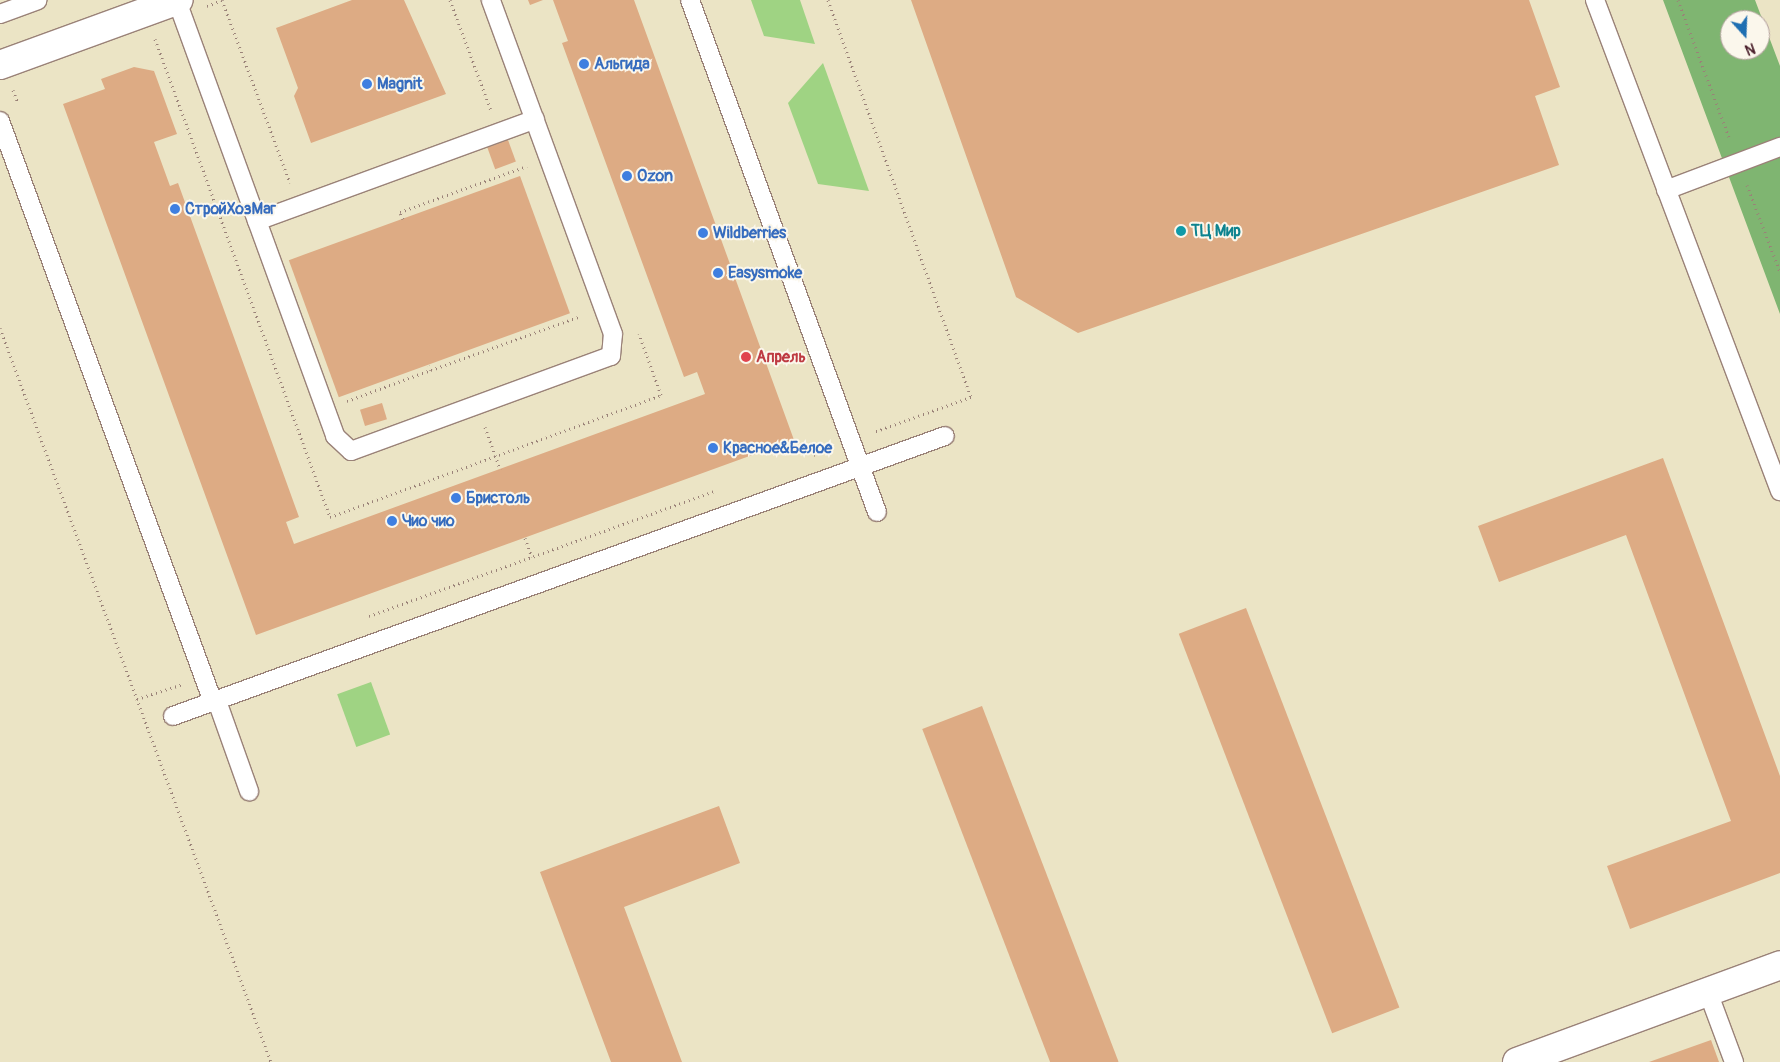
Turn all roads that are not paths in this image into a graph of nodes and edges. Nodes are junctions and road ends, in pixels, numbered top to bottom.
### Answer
1 (38, 0) edge
2 (178, 0) edge
3 (491, 0) edge
4 (690, 0) edge
5 (1595, 0) edge
6 (0, 14) edge
7 (0, 65) edge
8 (535, 120) junction
9 (0, 121) edge
10 (1780, 147) edge
11 (1666, 190) junction
12 (257, 221) junction
13 (944, 436) dead end
14 (860, 466) junction
15 (1780, 491) edge
16 (877, 512) dead end
17 (214, 701) junction
18 (173, 716) dead end
19 (249, 791) dead end
20 (1780, 965) edge
21 (1708, 992) junction
22 (1516, 1062) edge
23 (1734, 1062) edge

1 - 6 lane
2 - 7 street
2 - 12 lane
3 - 8 lane
4 - 14 lane
5 - 11 lane
8 - 12 lane
8 - 12 lane
9 - 17 lane
10 - 11 lane
11 - 15 lane
13 - 14 lane
14 - 16 lane
14 - 17 lane
17 - 18 lane
17 - 19 lane
20 - 21 street
21 - 22 street
21 - 23 lane

